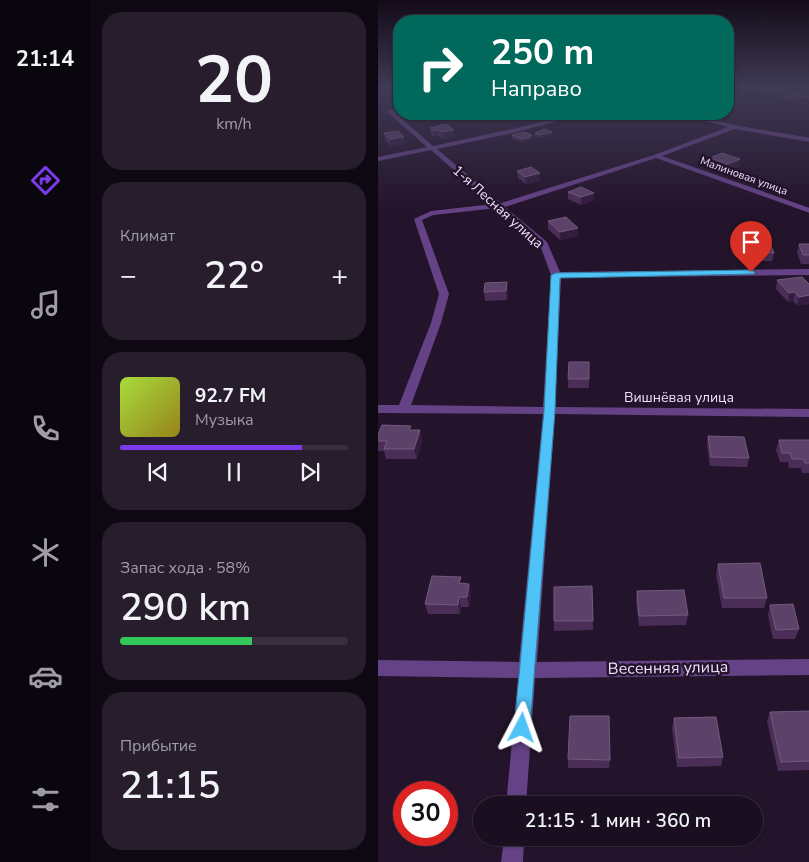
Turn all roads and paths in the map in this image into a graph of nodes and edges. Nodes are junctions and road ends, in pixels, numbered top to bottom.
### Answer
1 (408, 127) edge
2 (528, 127) edge
3 (734, 127) edge
4 (737, 127) edge
5 (810, 140) edge
6 (432, 148) junction
7 (656, 156) junction
8 (378, 159) edge
9 (499, 206) junction
10 (810, 211) edge
11 (810, 272) edge
12 (556, 275) junction
13 (378, 409) edge
14 (404, 409) junction
15 (549, 411) junction
16 (810, 413) edge
17 (810, 667) edge
18 (378, 668) edge
19 (526, 670) junction
20 (517, 796) edge
21 (513, 846) edge
22 (512, 862) edge

1 - 6 street, 1-я Лесная улица
2 - 6 street
3 - 7 street
4 - 5 street
6 - 8 street
6 - 9 street, 1-я Лесная улица
7 - 9 street
7 - 10 street, Малиновая улица
9 - 12 street, 1-я Лесная улица
9 - 14 street
11 - 12 street
12 - 15 street, 1-я Лесная улица
13 - 14 street, Вишнёвая улица
14 - 15 street, Вишнёвая улица
15 - 16 street, Вишнёвая улица
15 - 19 street, 1-я Лесная улица
17 - 19 street, Весенняя улица
18 - 19 street, Весенняя улица
19 - 20 street, 1-я Лесная улица
21 - 22 street

